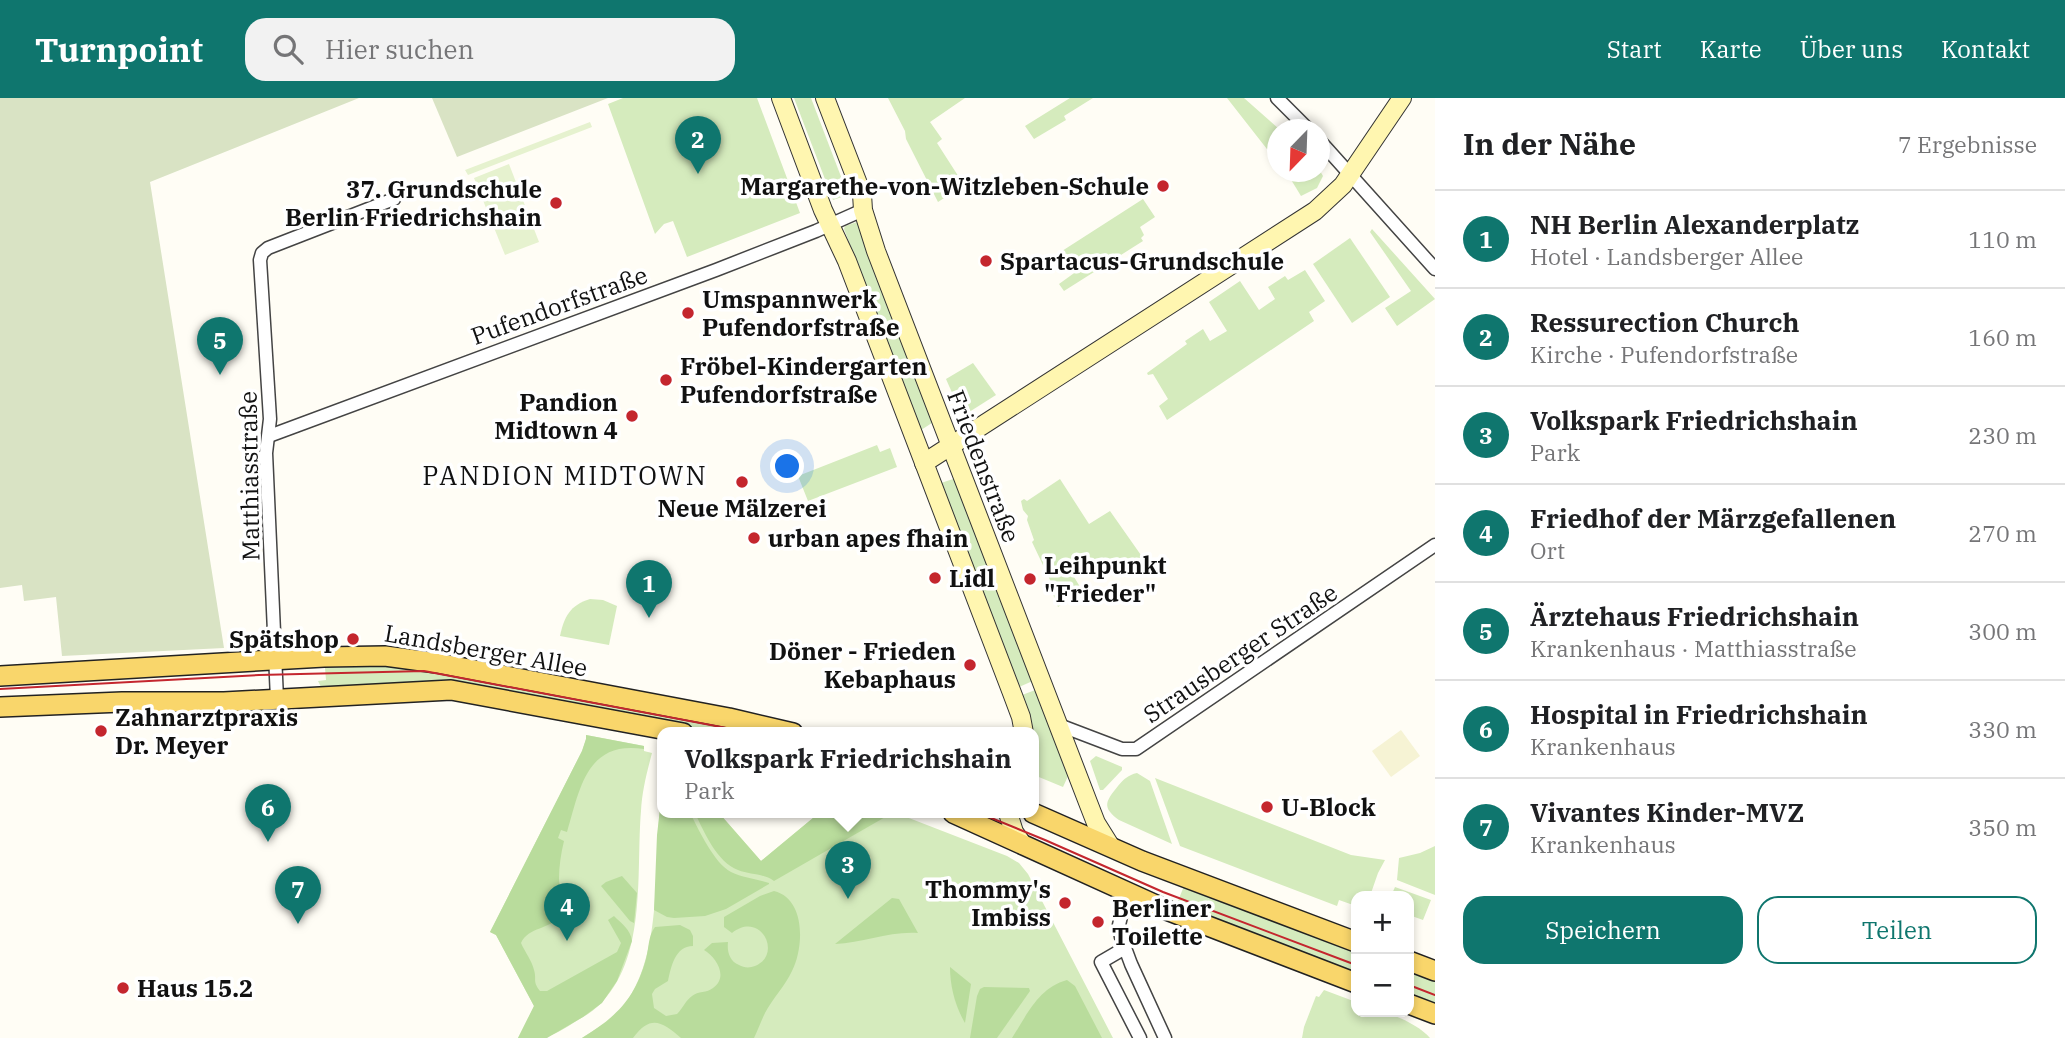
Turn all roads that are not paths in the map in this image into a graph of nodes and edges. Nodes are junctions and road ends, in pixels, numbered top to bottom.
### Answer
1 (781, 98) edge
2 (825, 98) edge
3 (1277, 98) edge
4 (1402, 98) edge
5 (1298, 119) edge
6 (1330, 152) edge
7 (1350, 174) junction
8 (394, 199) dead end
9 (863, 210) junction
10 (830, 223) junction
11 (1435, 269) edge
12 (269, 436) junction
13 (951, 447) junction
14 (925, 463) junction
15 (1435, 545) edge
16 (275, 660) junction
17 (0, 676) edge
18 (277, 699) junction
19 (0, 708) edge
20 (1059, 725) junction
21 (767, 727) edge
22 (1023, 727) edge
23 (657, 728) edge
24 (1039, 816) edge
25 (964, 818) edge
26 (1010, 818) edge
27 (1111, 847) junction
28 (1032, 849) junction
29 (1129, 893) junction
30 (1351, 940) edge
31 (1125, 948) junction
32 (1414, 963) edge
33 (1435, 971) edge
34 (1351, 981) edge
35 (1414, 1006) edge
36 (1435, 1014) edge
37 (1140, 1038) edge
38 (1165, 1038) edge

1 - 10 street
2 - 9 street, Friedenstraße
3 - 5 street
4 - 7 street
6 - 7 street
7 - 11 street
7 - 13 street
8 - 12 street, Matthiasstraße
9 - 10 street, Pufendorfstraße
9 - 13 street, Friedenstraße
10 - 12 street, Pufendorfstraße
10 - 14 street
12 - 16 street, Matthiasstraße
13 - 14 street
13 - 20 street, Friedenstraße
14 - 22 street
15 - 20 street, Strausberger Straße
16 - 17 main road, Landsberger Allee
16 - 18 street, Matthiasstraße
16 - 21 main road, Landsberger Allee
18 - 19 main road, Landsberger Allee
18 - 23 main road, Landsberger Allee
20 - 27 street, Friedenstraße
24 - 27 main road
25 - 28 main road
26 - 28 street
27 - 30 main road
28 - 29 main road
29 - 31 street
29 - 34 main road
31 - 37 street
31 - 38 street
32 - 33 main road
35 - 36 main road

